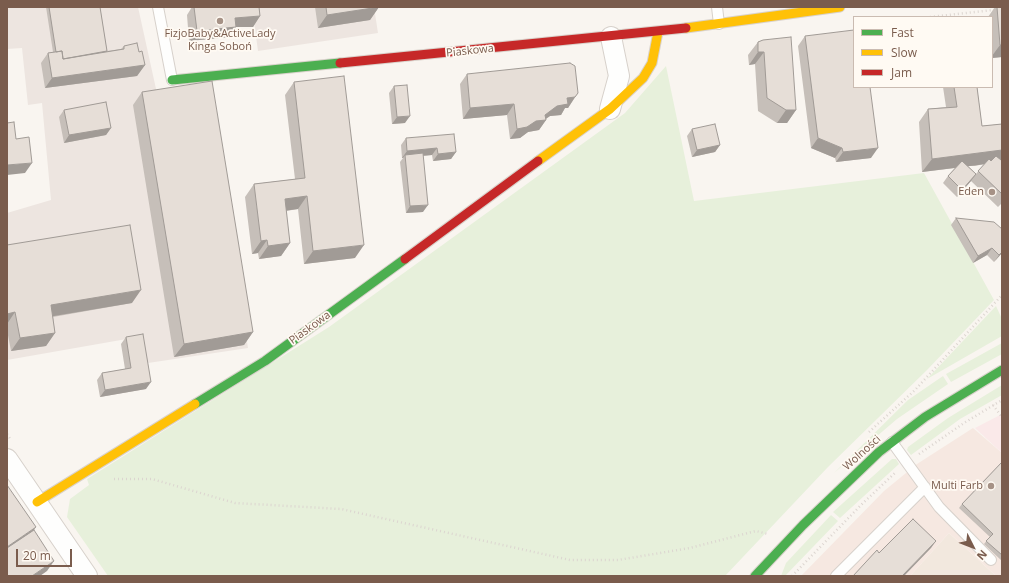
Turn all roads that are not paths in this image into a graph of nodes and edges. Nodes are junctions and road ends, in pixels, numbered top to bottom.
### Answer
1 (158, 7) edge
2 (717, 7) edge
3 (840, 7) edge
4 (719, 24) junction
5 (658, 32) junction
6 (611, 37) junction
7 (172, 80) joint
8 (610, 109) junction
9 (1002, 370) edge
10 (892, 442) junction
11 (11, 452) edge
12 (925, 487) junction
13 (36, 502) junction
14 (991, 560) dead end
15 (87, 576) edge
16 (756, 576) edge
17 (836, 576) edge

1 - 7 lane, Piaskowa
2 - 4 lane
3 - 4 street, Piaskowa
4 - 5 street, Piaskowa
5 - 6 street, Piaskowa
5 - 8 street, Piaskowa
6 - 7 street, Piaskowa
6 - 8 street
8 - 13 street, Piaskowa
9 - 10 street, Wolności
10 - 12 lane
10 - 16 street, Wolności
11 - 13 street
12 - 14 lane
12 - 17 lane
13 - 15 street

